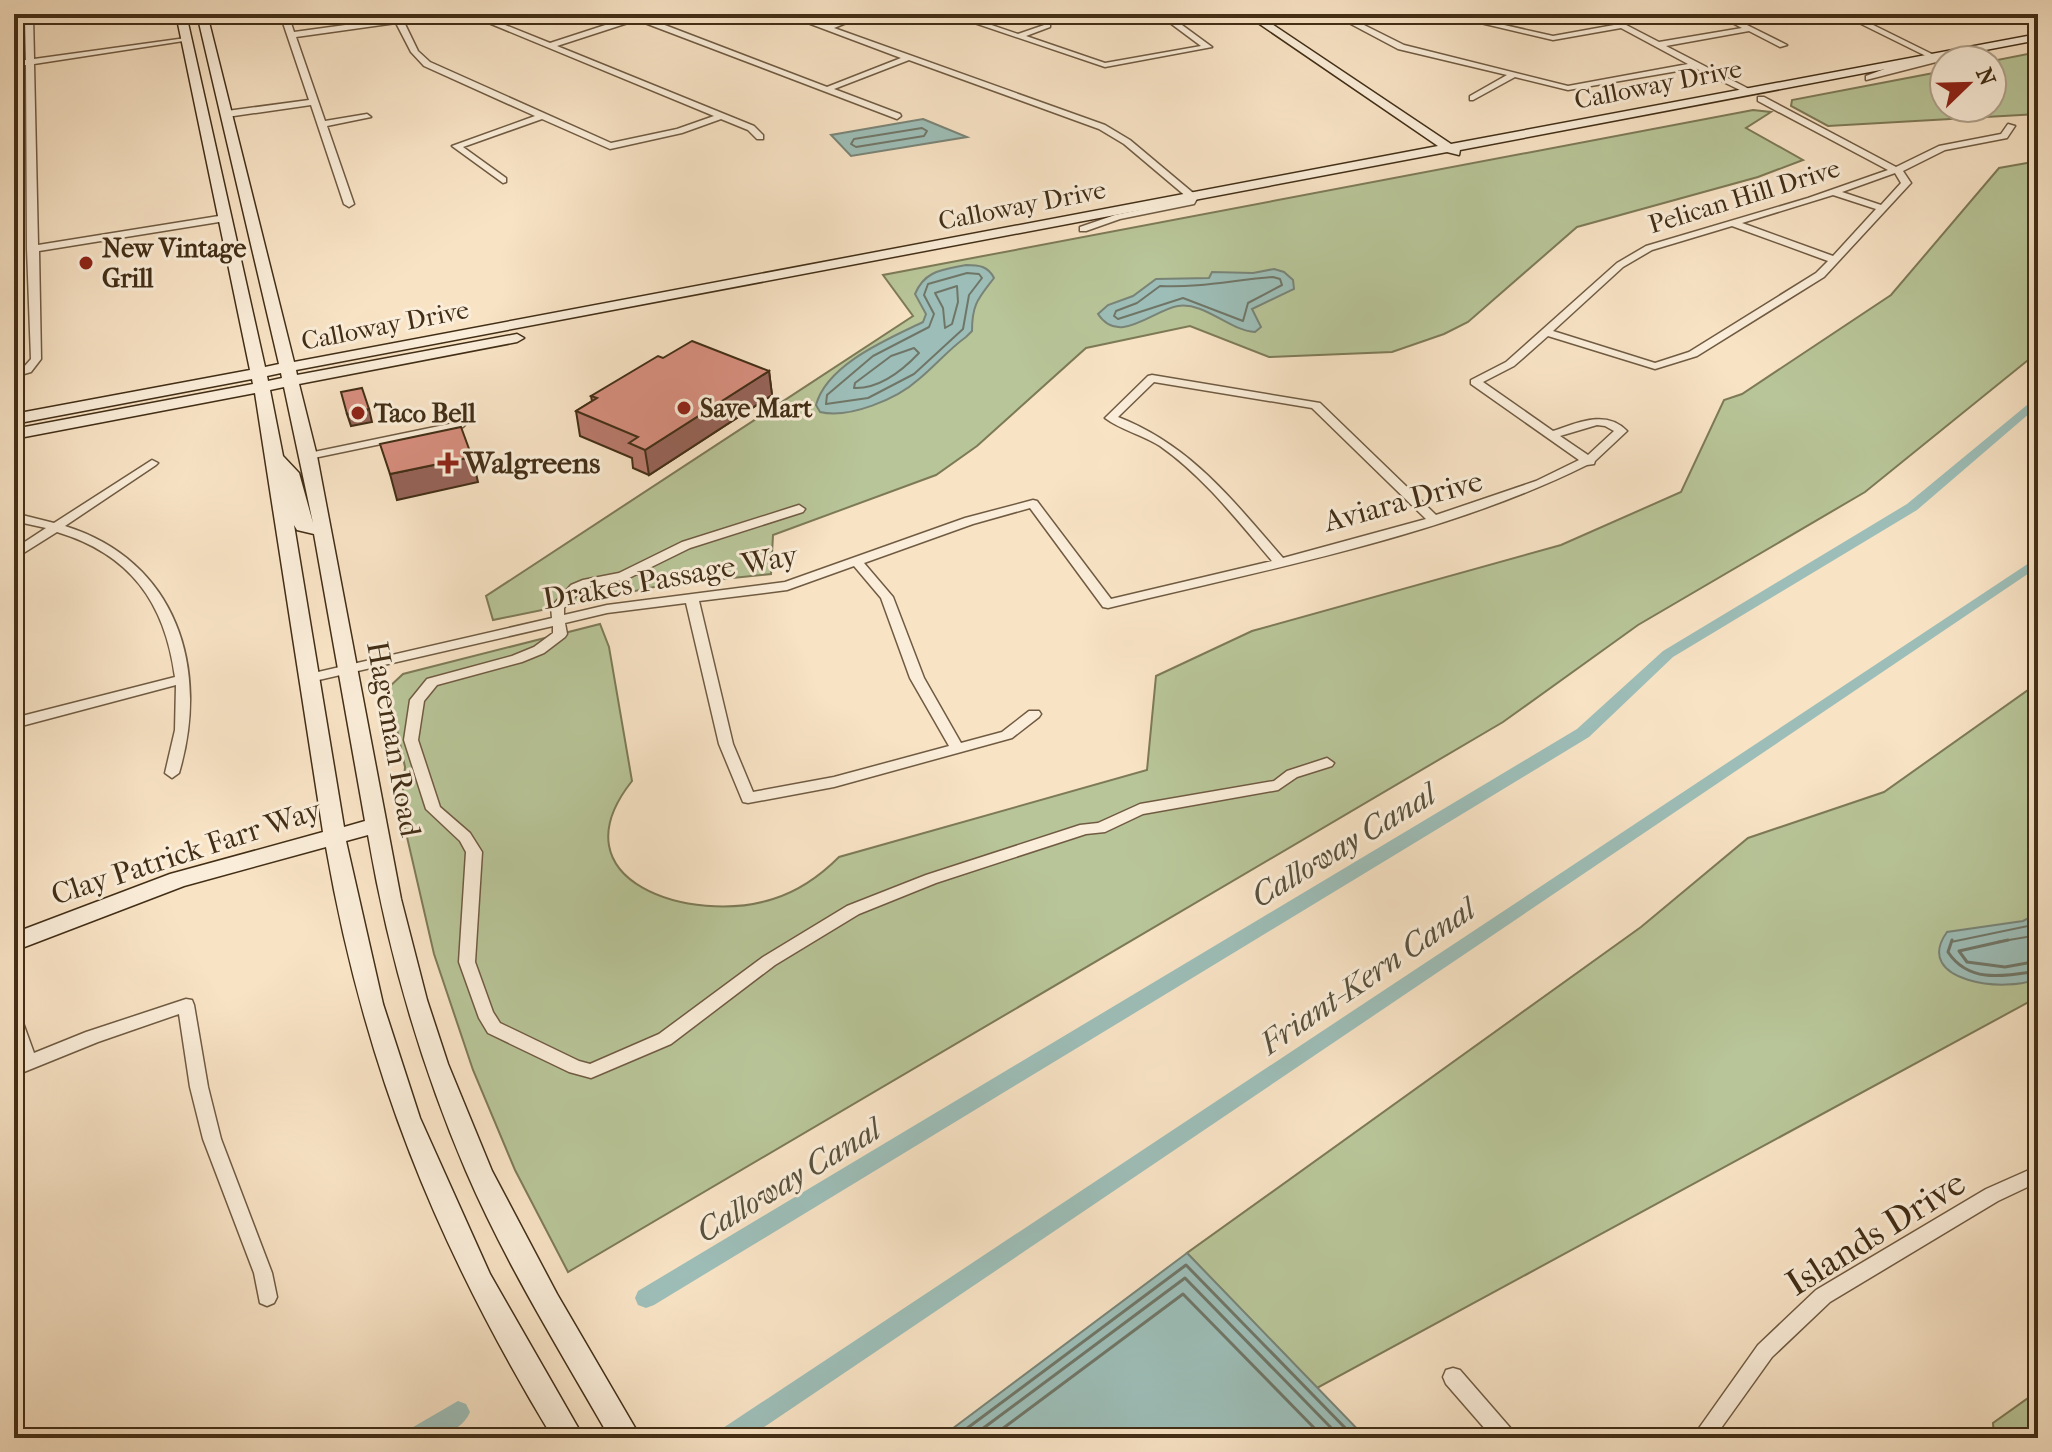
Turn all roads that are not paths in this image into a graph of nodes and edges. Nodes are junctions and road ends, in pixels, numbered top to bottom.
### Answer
1 (181, 14) edge
2 (202, 14) edge
3 (284, 14) edge
4 (442, 14) edge
5 (471, 14) edge
6 (788, 14) edge
7 (864, 14) edge
8 (952, 14) edge
9 (1162, 14) edge
10 (1250, 14) edge
11 (1336, 14) edge
12 (1599, 14) edge
13 (1719, 14) edge
14 (1845, 14) edge
15 (29, 16) edge
16 (634, 16) edge
17 (1455, 16) edge
18 (14, 18) edge
19 (399, 20) junction
20 (1047, 25) dead end
21 (1622, 26) junction
22 (826, 28) junction
23 (1749, 29) junction
24 (291, 35) junction
25 (1019, 36) junction
26 (2038, 37) edge
27 (186, 40) junction
28 (2008, 44) edge
29 (1658, 45) junction
30 (1783, 45) dead end
31 (550, 46) junction
32 (2038, 46) edge
33 (2008, 52) edge
34 (1928, 54) edge
35 (910, 57) junction
36 (29, 62) junction
37 (1928, 62) edge
38 (1928, 63) edge
39 (14, 64) edge
40 (1696, 65) junction
41 (193, 72) junction
42 (1513, 75) junction
43 (216, 76) junction
44 (1831, 76) junction
45 (828, 89) junction
46 (1748, 92) junction
47 (1473, 98) dead end
48 (1761, 99) junction
49 (314, 102) junction
50 (227, 114) junction
51 (542, 116) junction
52 (721, 116) junction
53 (897, 116) dead end
54 (367, 117) dead end
55 (1667, 117) junction
56 (321, 124) junction
57 (2011, 126) dead end
58 (205, 128) junction
59 (760, 137) dead end
60 (1456, 152) junction
61 (1896, 170) junction
62 (30, 174) junction
63 (239, 174) junction
64 (14, 176) edge
65 (503, 180) dead end
66 (1833, 192) junction
67 (1193, 197) junction
68 (349, 204) dead end
69 (1884, 209) junction
70 (225, 218) junction
71 (1732, 223) junction
72 (1083, 229) junction
73 (32, 249) junction
74 (1836, 260) junction
75 (262, 270) junction
76 (1547, 332) junction
77 (14, 374) edge
78 (289, 375) junction
79 (259, 380) junction
80 (14, 419) edge
81 (459, 425) edge
82 (14, 434) edge
83 (1552, 435) junction
84 (309, 456) junction
85 (274, 457) junction
86 (1590, 462) junction
87 (152, 463) dead end
88 (799, 509) dead end
89 (14, 517) edge
90 (1435, 521) junction
91 (56, 527) junction
92 (323, 530) junction
93 (14, 555) edge
94 (1279, 561) junction
95 (858, 563) junction
96 (692, 599) junction
97 (1108, 604) joint
98 (560, 620) junction
99 (349, 670) junction
100 (310, 678) junction
101 (183, 679) junction
102 (1034, 714) dead end
103 (14, 723) edge
104 (958, 749) junction
105 (1327, 763) dead end
106 (172, 773) dead end
107 (378, 825) junction
108 (336, 835) junction
109 (14, 942) edge
110 (14, 1020) edge
111 (21, 1066) edge
112 (2038, 1174) edge
113 (267, 1297) dead end
114 (1453, 1377) dead end
115 (569, 1438) edge
116 (626, 1438) edge
117 (1506, 1438) edge
118 (1702, 1438) edge

1 - 27 main road
2 - 43 main road, Hageman Road
3 - 24 street
4 - 19 street
5 - 31 street
6 - 22 street
7 - 22 street
8 - 25 street
9 - 25 street
10 - 60 main road
11 - 42 street
12 - 21 street
13 - 23 street
14 - 34 street
15 - 18 street
15 - 36 street
16 - 31 street
16 - 45 street
17 - 21 street
19 - 24 street
19 - 51 street
20 - 25 street
21 - 29 street
22 - 35 street
23 - 29 street
23 - 30 street
24 - 49 street
26 - 28 main road, Calloway Drive
27 - 36 street
27 - 41 main road
27 - 43 main road
29 - 40 street
31 - 52 street
32 - 33 main road
35 - 45 street
35 - 67 street
36 - 39 street
36 - 62 street
37 - 44 main road, Calloway Drive
38 - 48 main road, Calloway Drive
40 - 42 street
40 - 46 street
41 - 50 main road
41 - 58 main road
42 - 47 street
43 - 50 main road, Hageman Road
44 - 46 main road, Calloway Drive
44 - 48 main road
45 - 53 street
46 - 55 main road
46 - 60 main road, Calloway Drive
48 - 55 main road, Calloway Drive
48 - 61 street
49 - 50 street
49 - 56 street
50 - 63 main road, Hageman Road
51 - 52 street
51 - 65 street
52 - 59 street
54 - 56 street
55 - 60 main road, Calloway Drive
56 - 68 street
57 - 61 street, Pelican Hill Drive
58 - 63 main road
58 - 70 main road
60 - 67 main road, Calloway Drive
60 - 72 main road, Calloway Drive
61 - 66 street, Pelican Hill Drive
61 - 69 street
62 - 64 street
62 - 73 street
63 - 75 main road, Hageman Road
66 - 69 street
66 - 71 street, Pelican Hill Drive
67 - 72 street
67 - 78 main road, Calloway Drive
69 - 74 street
70 - 73 street
70 - 75 main road
70 - 79 main road
71 - 74 street
71 - 76 street, Pelican Hill Drive
72 - 78 main road, Calloway Drive
73 - 77 street
74 - 76 street
75 - 78 main road, Hageman Road
76 - 83 street, Pelican Hill Drive
78 - 79 main road, Calloway Drive
78 - 84 main road, Hageman Road
79 - 80 main road, Calloway Drive
79 - 82 main road, Calloway Drive
79 - 85 main road
81 - 84 street
83 - 86 street
83 - 86 street, Aviara Drive
84 - 92 main road, Hageman Road
85 - 92 main road
85 - 100 main road
86 - 90 street, Aviara Drive
87 - 91 street
88 - 98 street
89 - 91 street
90 - 94 street, Aviara Drive
90 - 94 street
91 - 93 street
91 - 101 street
92 - 99 main road, Hageman Road
94 - 97 street, Aviara Drive
95 - 96 street, Drakes Passage Way
95 - 97 street, Drakes Passage Way
95 - 104 street
96 - 98 street, Drakes Passage Way
96 - 104 street
98 - 99 street, Drakes Passage Way
98 - 105 street
99 - 100 street, Drakes Passage Way
99 - 107 main road, Hageman Road
100 - 108 main road
101 - 103 street
101 - 106 street
102 - 104 street
107 - 108 main road, Clay Patrick Farr Way
107 - 116 main road, Hageman Road
108 - 109 main road, Clay Patrick Farr Way
108 - 115 main road
110 - 111 street
111 - 113 street
112 - 118 street, Islands Drive
114 - 117 street

